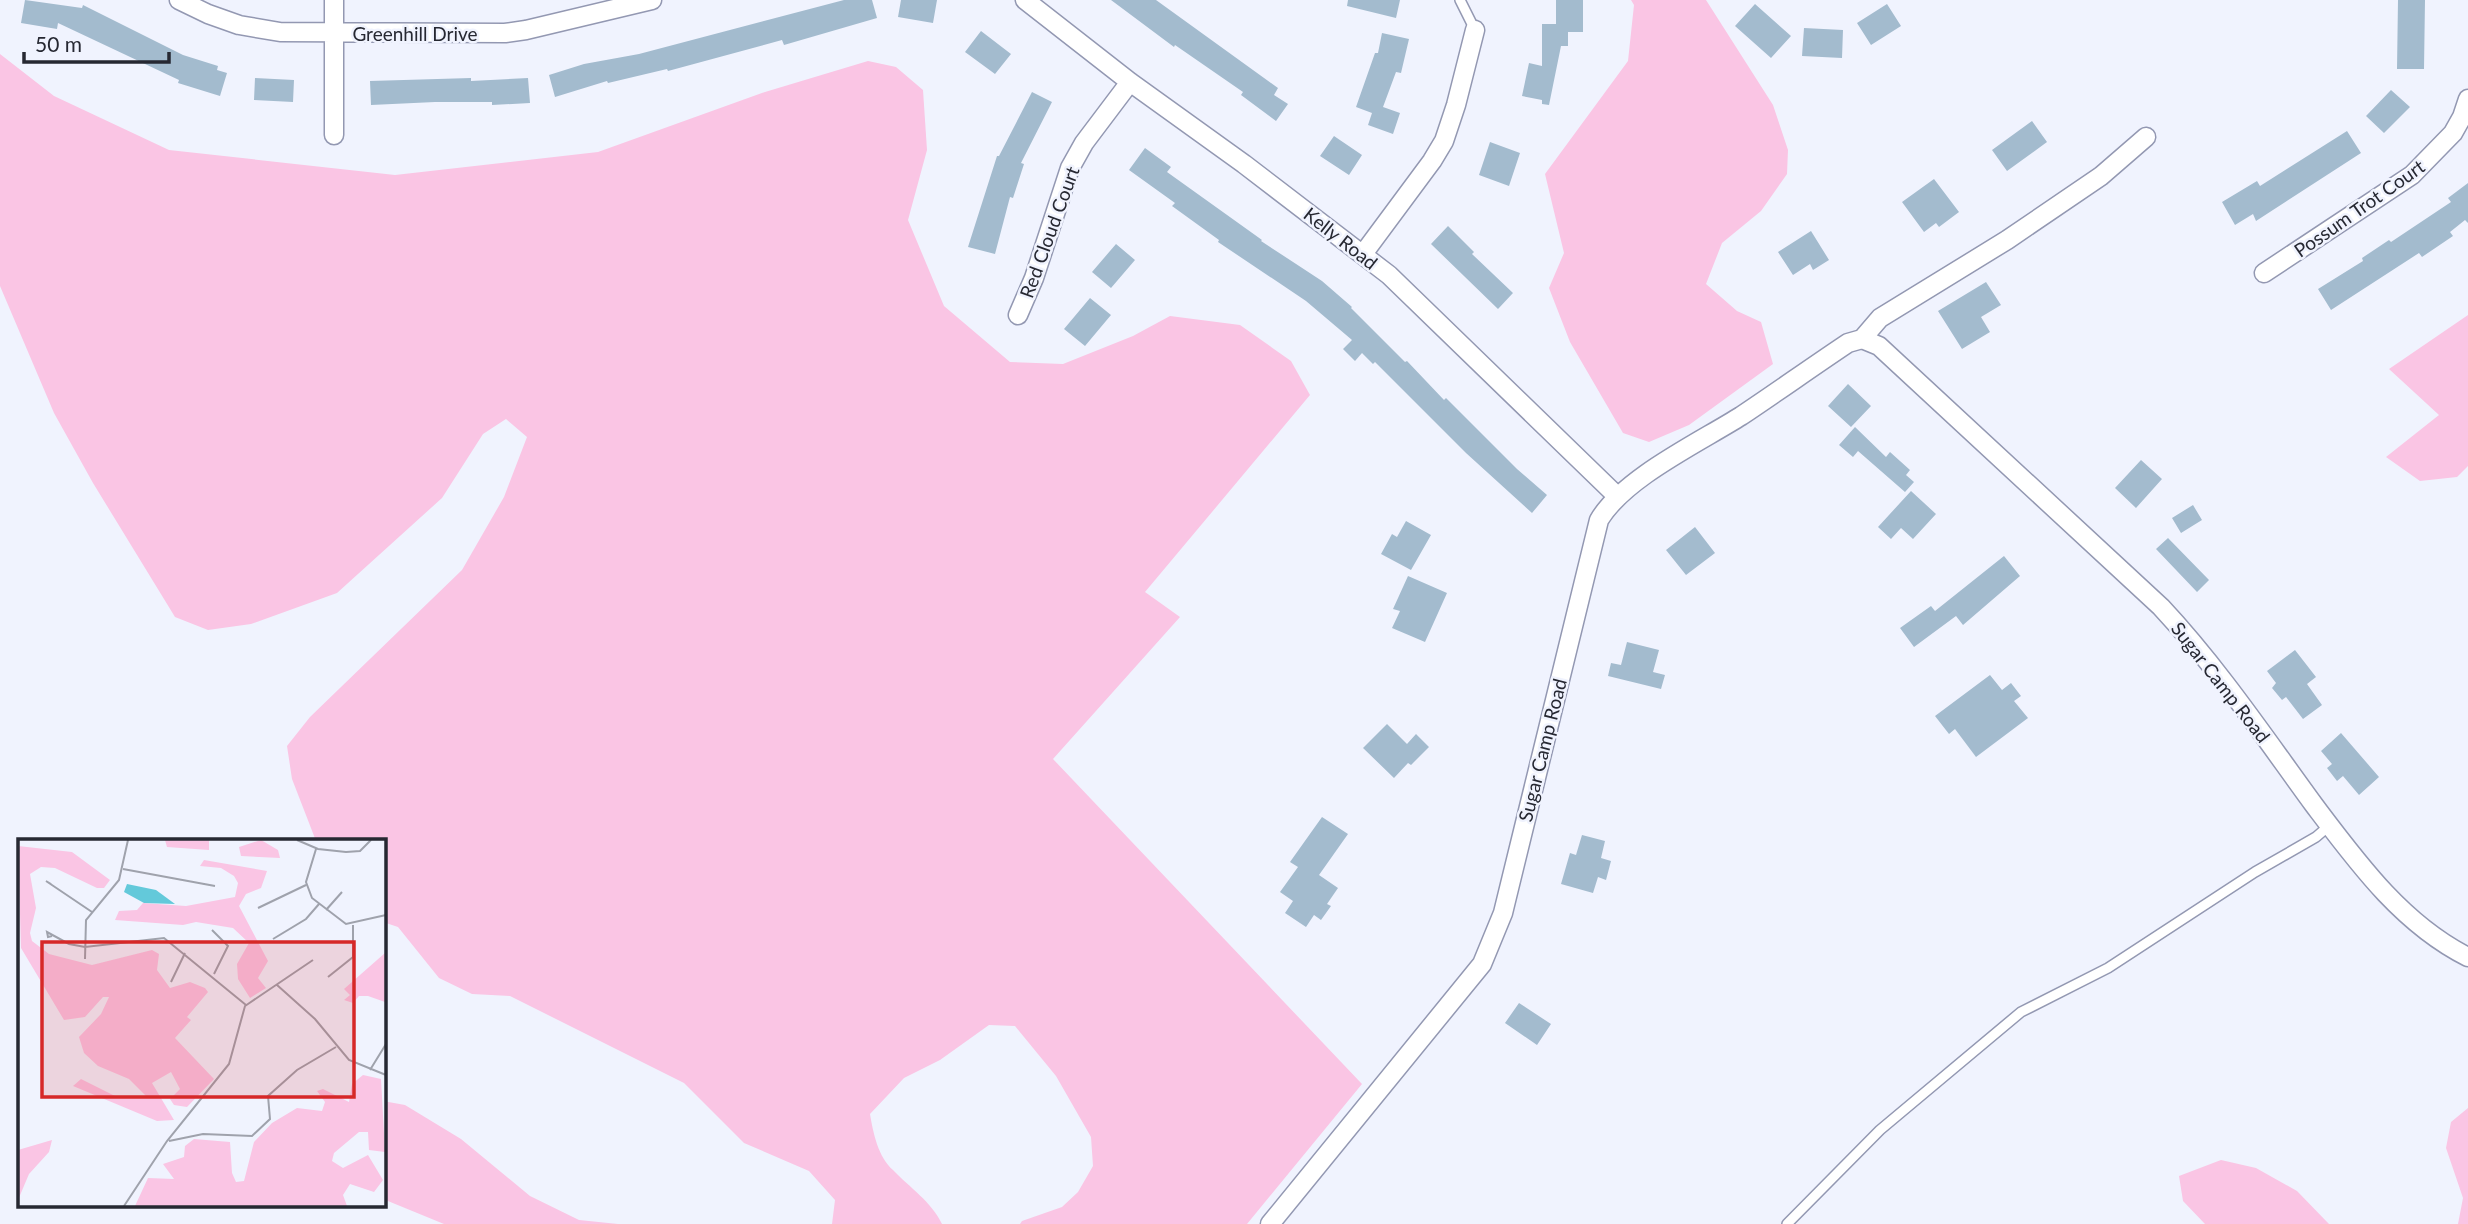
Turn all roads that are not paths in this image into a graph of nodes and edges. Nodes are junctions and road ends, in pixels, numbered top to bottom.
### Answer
1 (179, 0) edge
2 (334, 0) edge
3 (652, 0) edge
4 (1460, 0) edge
5 (1032, 6) edge
6 (1475, 30) joint
7 (334, 33) junction
8 (1130, 82) junction
9 (2468, 99) edge
10 (334, 135) dead end
11 (2146, 137) dead end
12 (1363, 254) junction
13 (2264, 273) dead end
14 (1018, 315) dead end
15 (1862, 340) junction
16 (1617, 496) junction
17 (2330, 825) junction
18 (2468, 957) edge
19 (1270, 1224) edge
20 (1787, 1224) edge

1 - 7 street, Greenhill Drive
2 - 7 street
3 - 7 street, Greenhill Drive
4 - 6 lane
5 - 8 street, Kelly Road
6 - 12 street
7 - 10 street
8 - 12 street, Kelly Road
8 - 14 street, Red Cloud Court
9 - 13 street, Possum Trot Court
11 - 15 street, Sugar Camp Road
12 - 16 street, Kelly Road
15 - 16 street, Sugar Camp Road
15 - 17 street, Sugar Camp Road
16 - 19 street, Sugar Camp Road
17 - 18 street, Sugar Camp Road
17 - 20 lane

